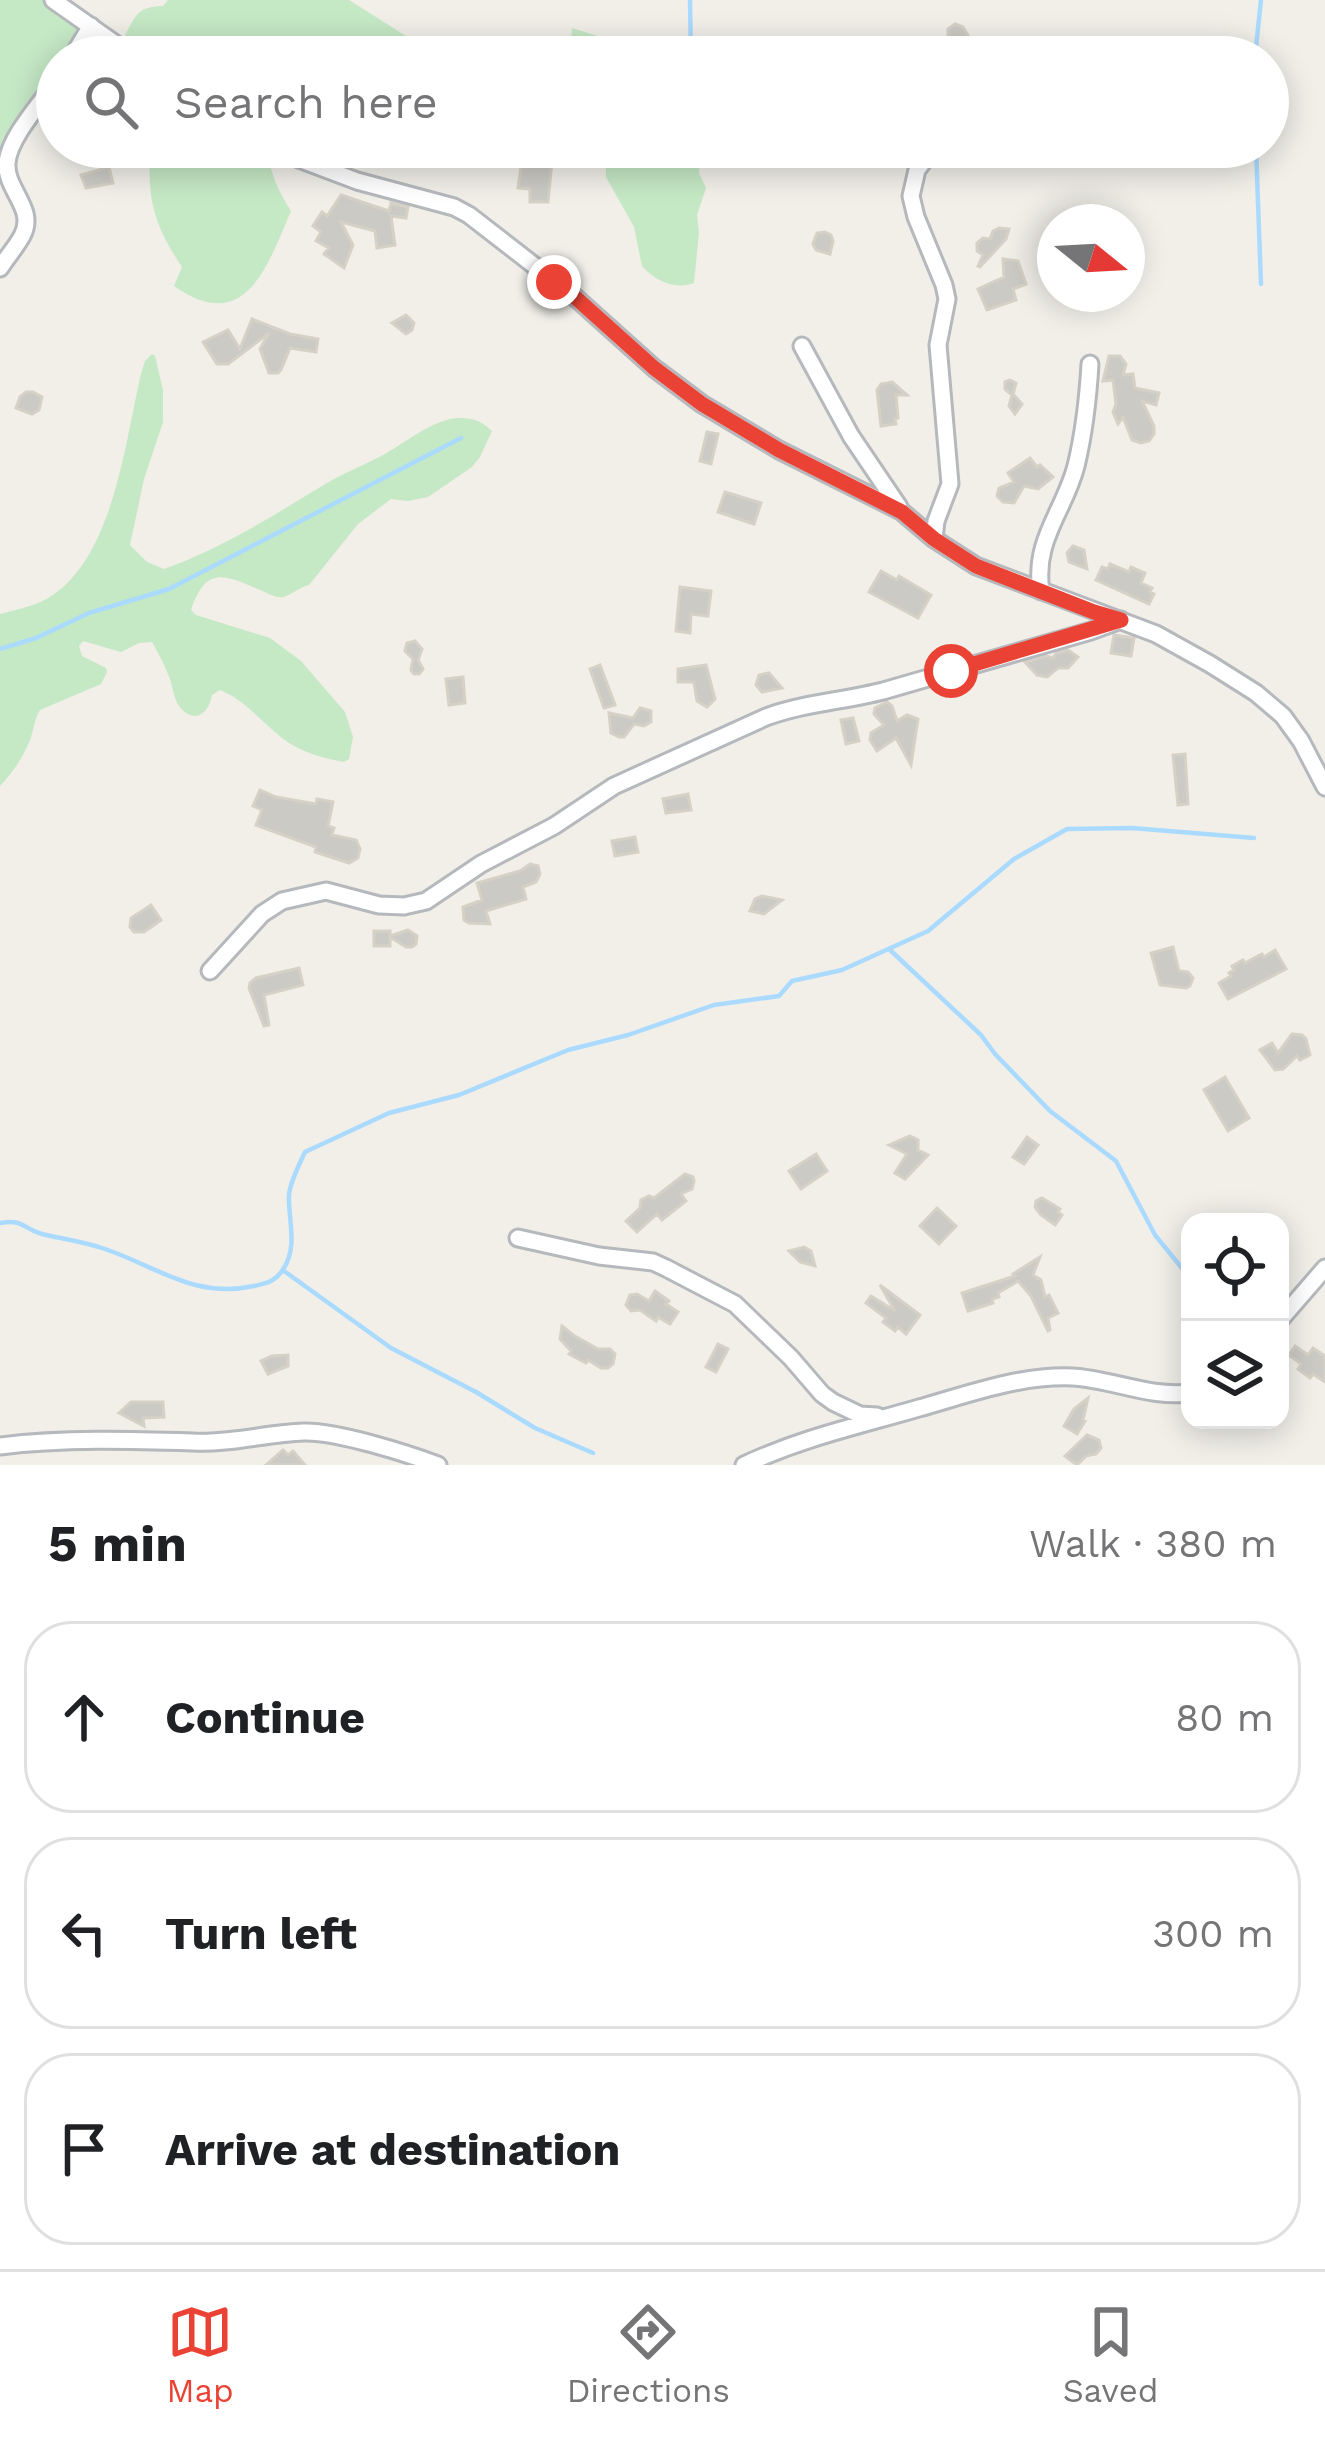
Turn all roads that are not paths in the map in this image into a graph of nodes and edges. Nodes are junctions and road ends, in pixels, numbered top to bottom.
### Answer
1 (53, 0) edge
2 (92, 26) junction
3 (86, 36) edge
4 (106, 36) edge
5 (36, 112) edge
6 (322, 168) edge
7 (918, 168) edge
8 (0, 268) edge
9 (802, 346) dead end
10 (1090, 364) dead end
11 (902, 512) junction
12 (934, 539) junction
13 (1041, 591) junction
14 (1121, 620) junction
15 (1325, 787) edge
16 (210, 971) dead end
17 (518, 1238) dead end
18 (1325, 1268) edge
19 (1289, 1310) edge
20 (1181, 1394) edge
21 (886, 1417) junction
22 (0, 1446) edge
23 (438, 1465) edge
24 (744, 1465) edge

1 - 2 street
2 - 3 street
2 - 4 street
5 - 8 street
6 - 11 street
7 - 12 street
9 - 11 street
10 - 13 street
11 - 12 street
12 - 13 street
13 - 14 street
14 - 15 street
14 - 16 street
17 - 21 street
18 - 19 street
20 - 21 street
21 - 24 street
22 - 23 street

